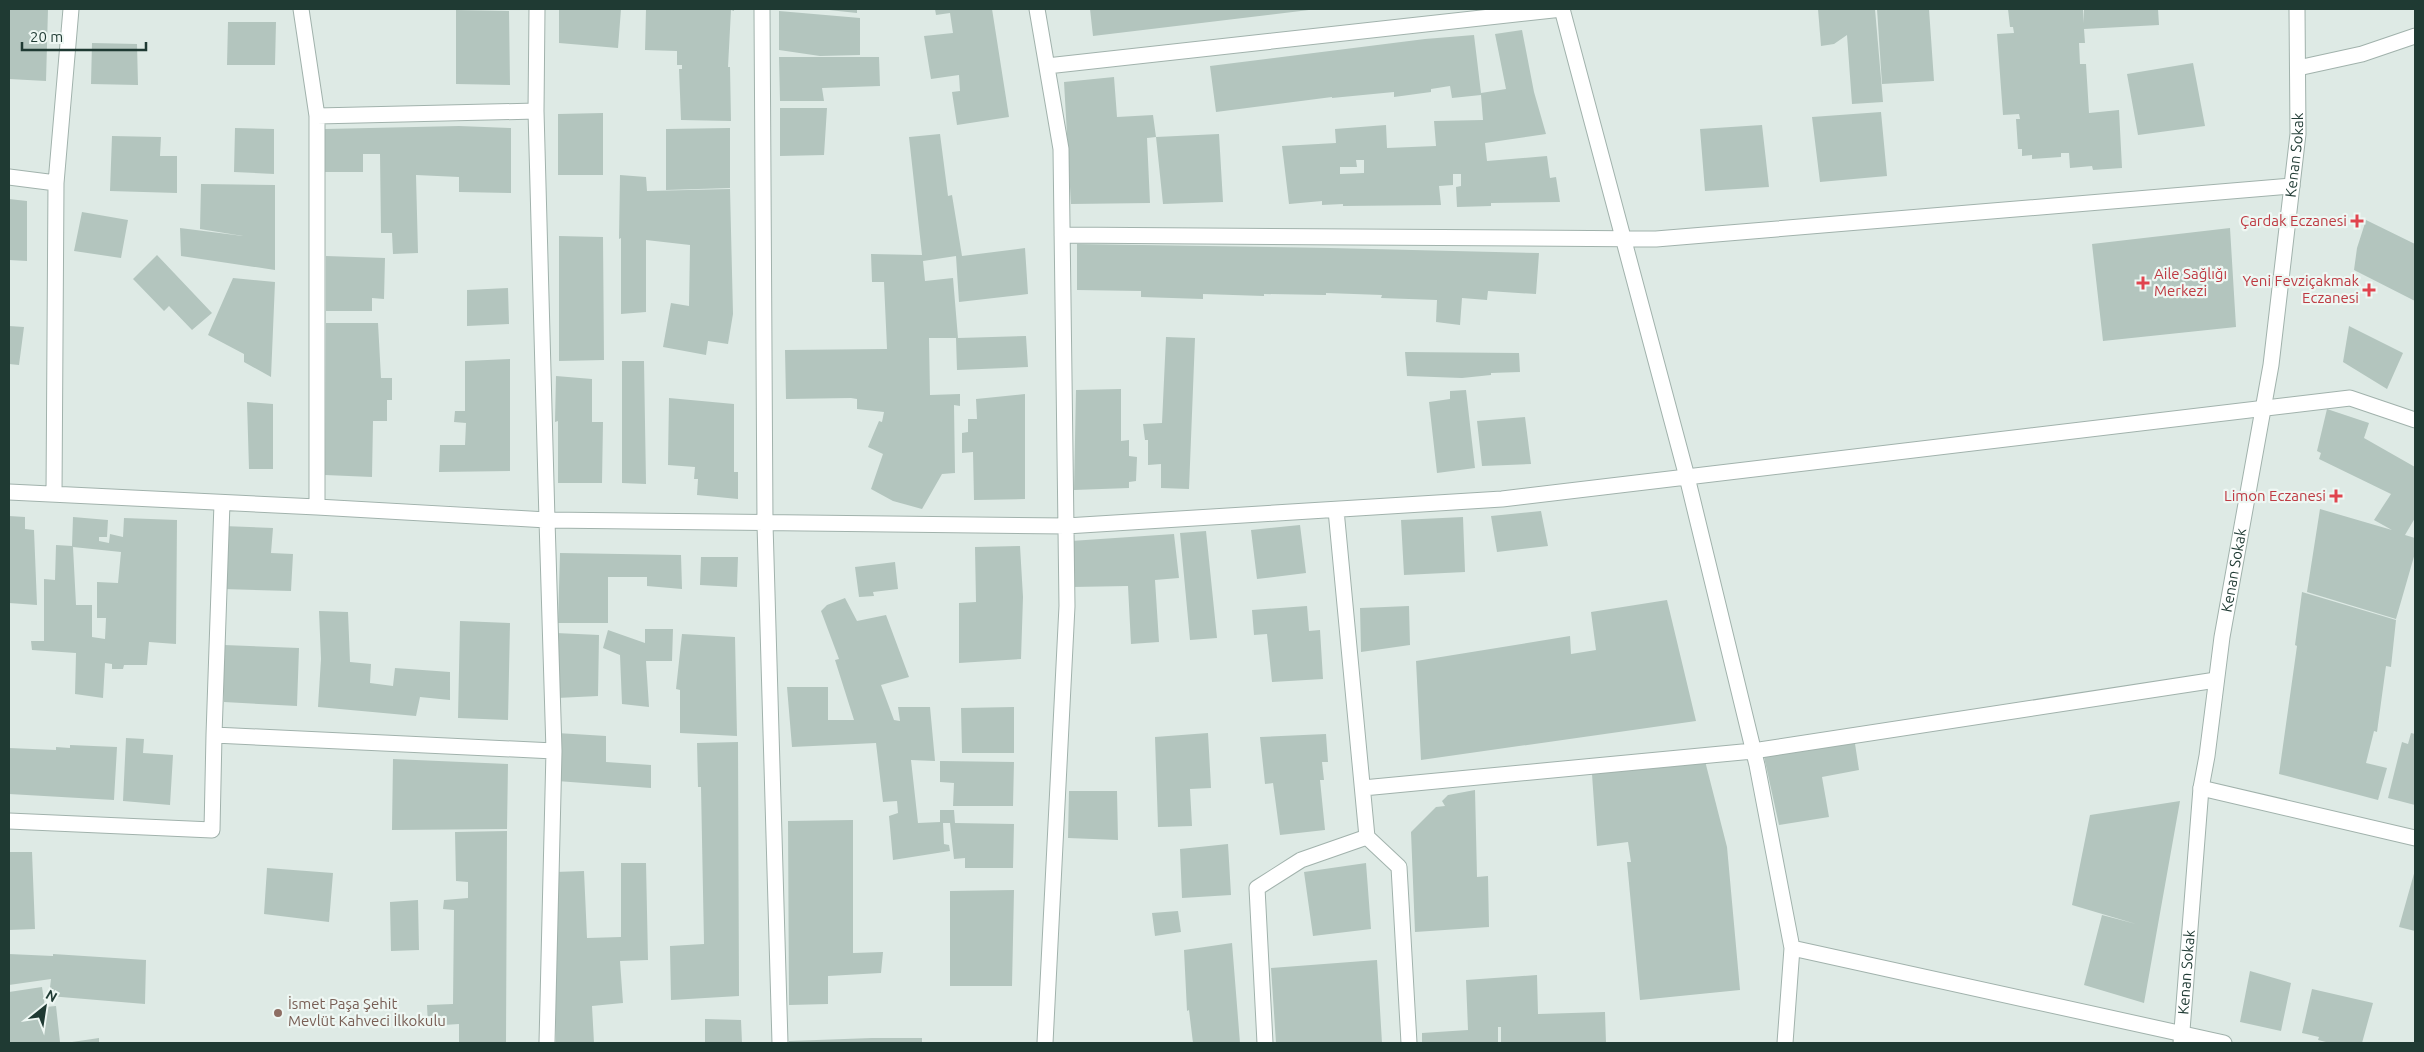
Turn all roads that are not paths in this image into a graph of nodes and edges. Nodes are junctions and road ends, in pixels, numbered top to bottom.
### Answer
1 (71, 9) edge
2 (301, 9) edge
3 (537, 9) edge
4 (762, 9) edge
5 (1037, 9) edge
6 (1562, 9) edge
7 (2297, 9) edge
8 (2415, 36) edge
9 (1047, 66) junction
10 (2298, 68) junction
11 (536, 111) junction
12 (316, 116) junction
13 (9, 177) edge
14 (56, 183) junction
15 (2292, 186) junction
16 (1062, 235) junction
17 (1623, 239) junction
18 (2262, 409) junction
19 (2415, 420) edge
20 (1687, 477) junction
21 (9, 492) edge
22 (54, 494) junction
23 (222, 503) junction
24 (316, 507) junction
25 (1336, 510) junction
26 (547, 520) junction
27 (765, 524) junction
28 (1066, 526) junction
29 (2216, 680) junction
30 (214, 735) junction
31 (554, 751) junction
32 (1753, 751) junction
33 (1363, 788) junction
34 (2201, 788) junction
35 (9, 821) edge
36 (1367, 837) junction
37 (2415, 838) edge
38 (1792, 948) junction
39 (2182, 1038) edge
40 (547, 1043) edge
41 (780, 1043) edge
42 (1045, 1043) edge
43 (1265, 1043) edge
44 (1409, 1043) edge
45 (1785, 1043) edge
46 (2224, 1043) edge

1 - 14 street
2 - 12 street
3 - 11 street
4 - 27 street
5 - 9 street
6 - 9 street
6 - 17 street
7 - 10 street, Kenan Sokak
8 - 10 street
9 - 16 street
10 - 15 street, Kenan Sokak
11 - 12 street
11 - 26 street
12 - 24 street
13 - 14 street
14 - 22 street
15 - 17 street
15 - 18 street, Kenan Sokak
16 - 17 street
16 - 28 street
17 - 20 street
18 - 19 street
18 - 20 street
18 - 29 street, Kenan Sokak
20 - 25 street
20 - 32 street
21 - 22 street
22 - 23 street
23 - 24 street
23 - 30 street
24 - 26 street
25 - 28 street
25 - 33 street
26 - 27 street
26 - 31 street
27 - 28 street
27 - 41 street
28 - 42 street
29 - 32 street
29 - 34 street, Kenan Sokak
30 - 31 street
30 - 35 street
31 - 40 street
32 - 33 street
32 - 38 street
33 - 36 street
34 - 37 street
34 - 39 street, Kenan Sokak
36 - 43 street
36 - 44 street
38 - 39 street
38 - 45 street
39 - 46 street

